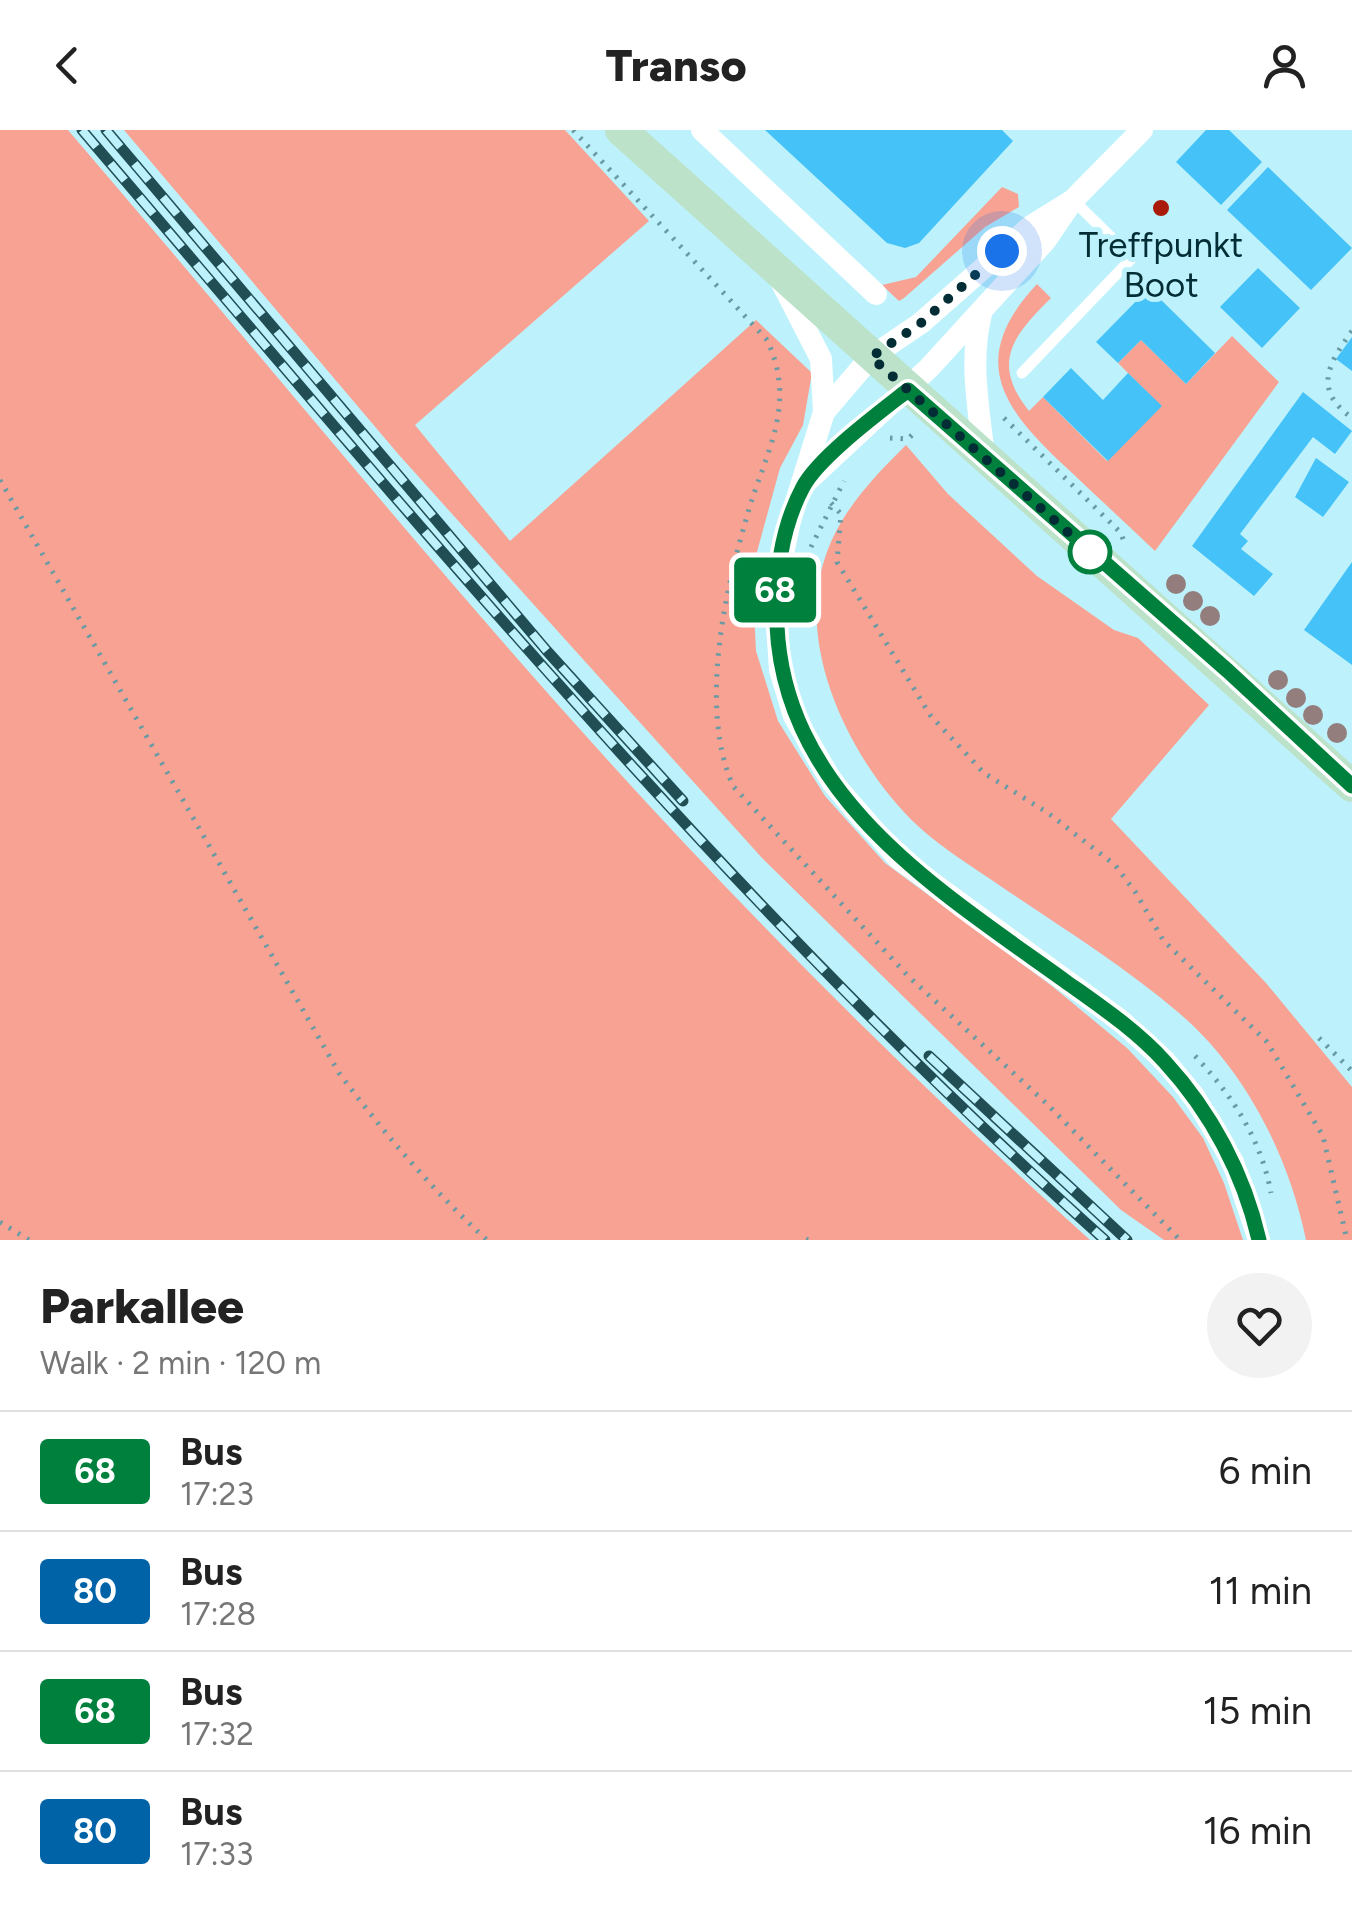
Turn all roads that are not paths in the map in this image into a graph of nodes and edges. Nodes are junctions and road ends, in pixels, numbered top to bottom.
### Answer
1 (621, 130) edge
2 (702, 130) edge
3 (1142, 130) edge
4 (1073, 200) junction
5 (776, 271) junction
6 (876, 294) dead end
7 (982, 311) junction
8 (871, 357) junction
9 (1022, 373) dead end
10 (908, 390) junction
11 (824, 412) junction
12 (984, 458) junction
13 (804, 484) junction
14 (1352, 786) edge
15 (1259, 1240) edge

1 - 5 main road
2 - 6 street
3 - 4 street
4 - 7 street
4 - 8 street
4 - 9 lane
5 - 8 main road
5 - 11 street
7 - 10 street
7 - 12 street
8 - 10 main road
8 - 11 street
10 - 12 main road
10 - 13 street
11 - 13 street
12 - 14 main road
13 - 15 street

